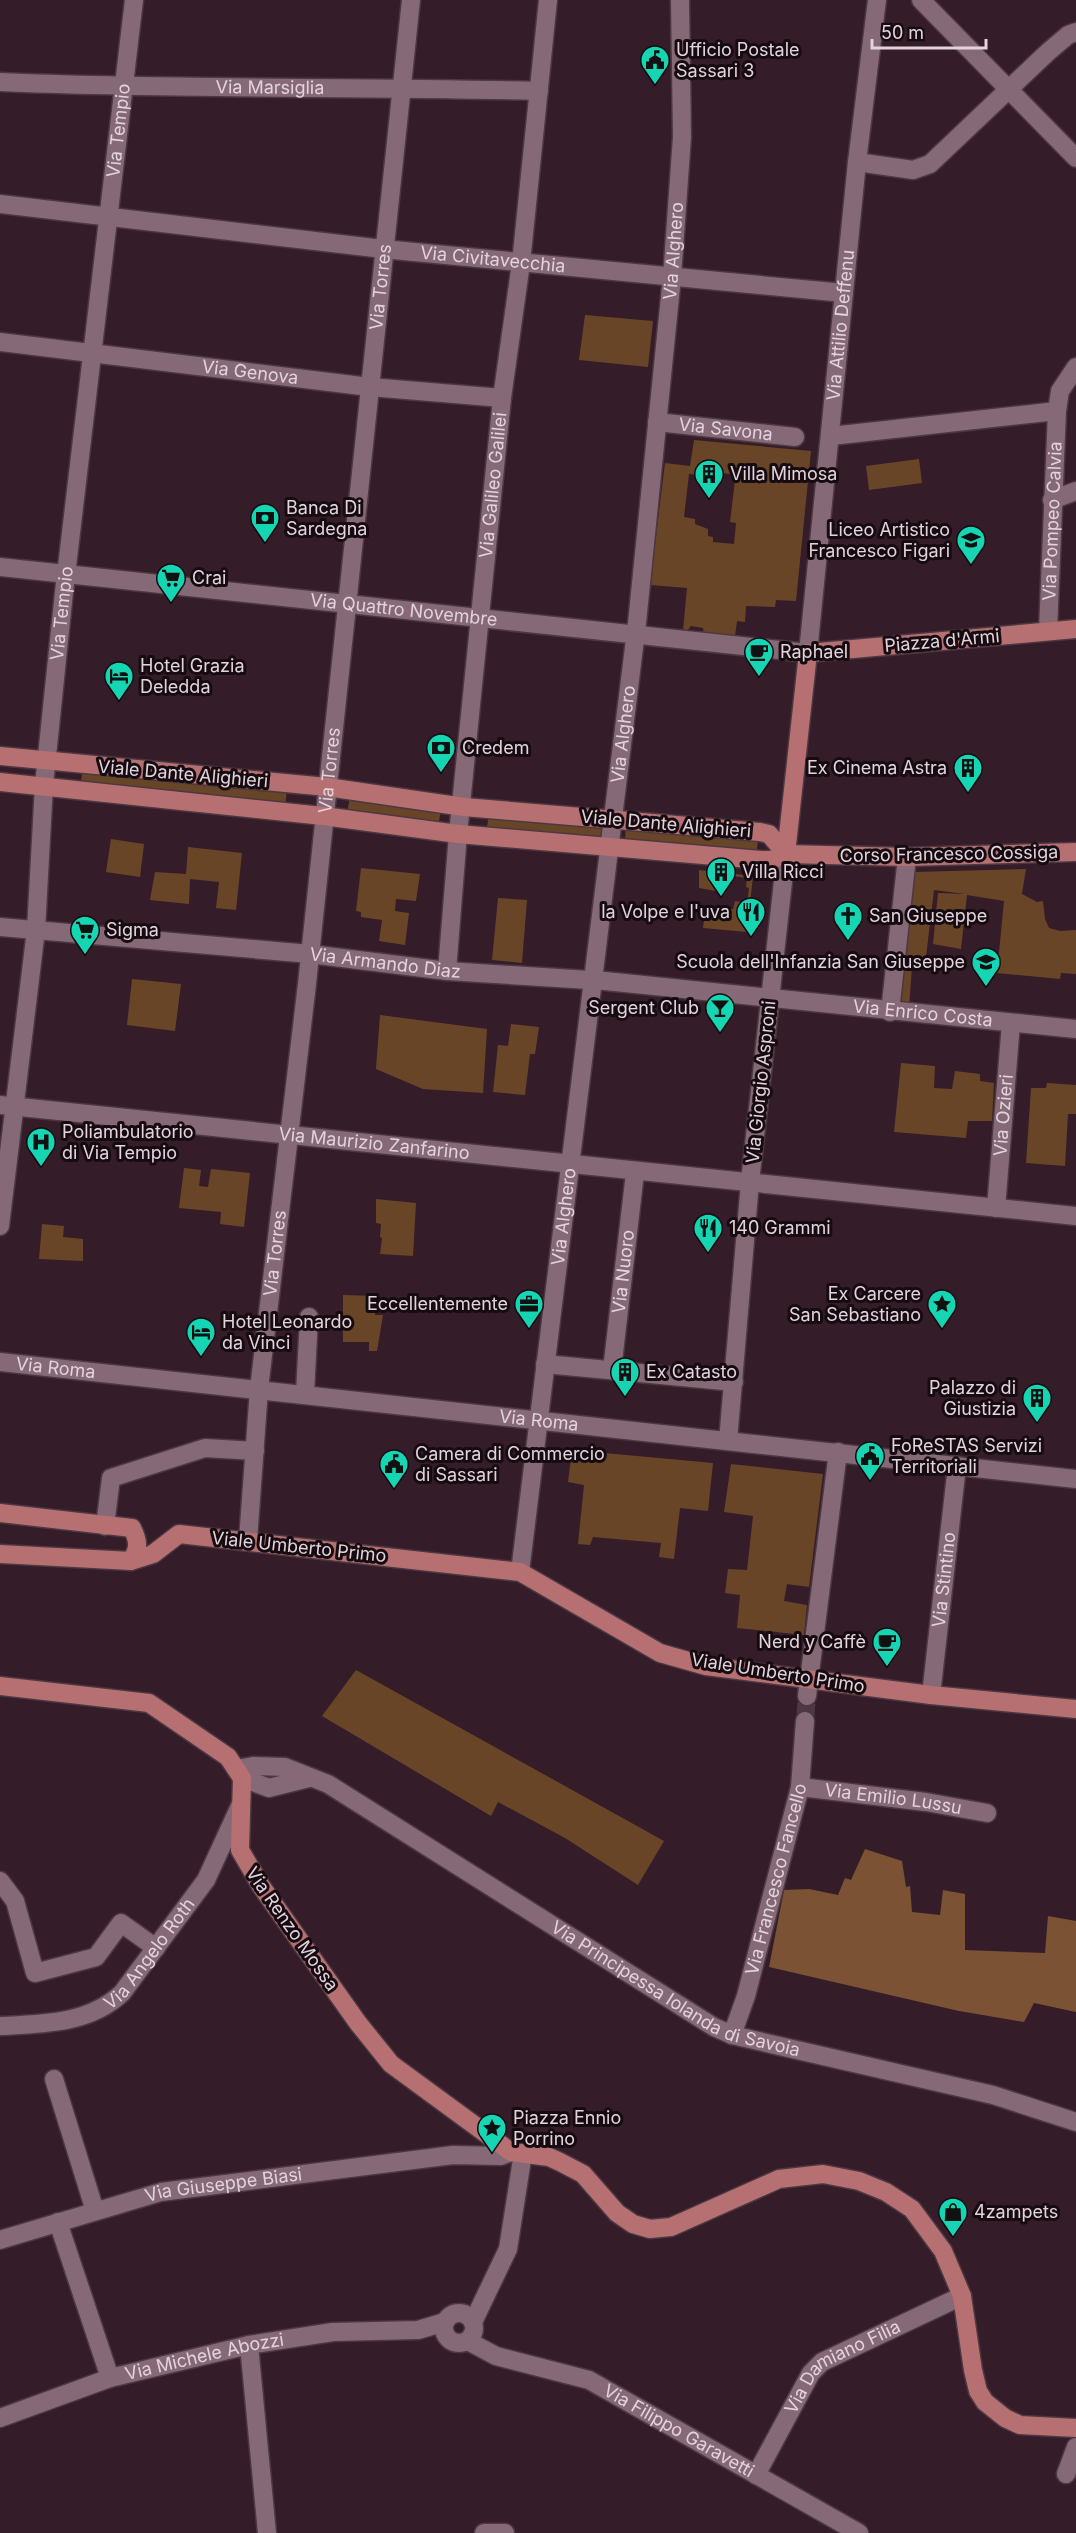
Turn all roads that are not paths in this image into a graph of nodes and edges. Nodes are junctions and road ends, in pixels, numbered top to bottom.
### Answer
1 (134, 0) edge
2 (411, 0) edge
3 (548, 0) edge
4 (680, 0) edge
5 (877, 0) edge
6 (921, 0) edge
7 (1076, 32) edge
8 (0, 82) edge
9 (122, 87) junction
10 (401, 87) junction
11 (1008, 90) junction
12 (539, 91) junction
13 (1076, 158) edge
14 (858, 162) junction
15 (0, 204) edge
16 (109, 216) junction
17 (383, 249) junction
18 (521, 263) junction
19 (672, 277) junction
20 (844, 293) junction
21 (0, 342) edge
22 (94, 353) junction
23 (1076, 367) edge
24 (370, 387) junction
25 (502, 398) junction
26 (1057, 411) junction
27 (657, 422) junction
28 (831, 436) junction
29 (795, 437) dead end
30 (1076, 491) edge
31 (1052, 500) junction
32 (0, 567) edge
33 (66, 572) junction
34 (347, 604) junction
35 (480, 617) junction
36 (1076, 629) edge
37 (1048, 631) junction
38 (636, 636) junction
39 (808, 653) junction
40 (0, 756) edge
41 (46, 760) junction
42 (0, 782) edge
43 (44, 785) junction
44 (327, 787) junction
45 (462, 806) junction
46 (323, 816) junction
47 (611, 818) junction
48 (458, 834) junction
49 (609, 847) junction
50 (1076, 852) edge
51 (786, 854) junction
52 (908, 857) junction
53 (0, 927) edge
54 (36, 930) junction
55 (310, 954) junction
56 (447, 971) junction
57 (595, 981) junction
58 (771, 998) junction
59 (890, 1012) junction
60 (1011, 1023) junction
61 (1076, 1029) edge
62 (7, 1106) edge
63 (290, 1136) junction
64 (570, 1166) junction
65 (635, 1173) junction
66 (750, 1182) junction
67 (996, 1208) junction
68 (1076, 1216) edge
69 (0, 1226) edge
70 (309, 1317) dead end
71 (0, 1362) edge
72 (545, 1364) junction
73 (612, 1370) junction
74 (734, 1382) junction
75 (259, 1389) junction
76 (304, 1394) junction
77 (538, 1421) junction
78 (728, 1441) junction
79 (255, 1452) junction
80 (838, 1452) junction
81 (957, 1466) junction
82 (1076, 1479) edge
83 (0, 1513) edge
84 (105, 1526) junction
85 (248, 1540) junction
86 (0, 1554) edge
87 (131, 1561) junction
88 (520, 1572) junction
89 (0, 1686) edge
90 (808, 1688) junction
91 (931, 1695) junction
92 (1076, 1709) edge
93 (805, 1721) tunnel mouth
94 (239, 1774) junction
95 (800, 1786) junction
96 (241, 1804) junction
97 (987, 1813) dead end
98 (0, 1881) edge
99 (156, 1948) junction
100 (0, 2026) edge
101 (732, 2035) junction
102 (54, 2079) dead end
103 (1076, 2122) edge
104 (517, 2153) junction
105 (95, 2211) junction
106 (58, 2222) junction
107 (0, 2240) edge
108 (962, 2296) junction
109 (469, 2327) junction
110 (445, 2330) junction
111 (249, 2345) junction
112 (111, 2378) junction
113 (0, 2418) edge
114 (1076, 2428) edge
115 (1076, 2447) edge
116 (1066, 2474) dead end
117 (756, 2475) junction
118 (267, 2533) edge
119 (484, 2533) edge
120 (505, 2533) edge
121 (858, 2533) edge

1 - 9 street, Via Tempio
2 - 10 street, Via Torres
3 - 12 street, Via Galileo Galilei
4 - 19 street, Via Alghero
5 - 14 street, Via Attilio Deffenu
6 - 11 street
7 - 11 street
8 - 9 street, Via Marsiglia
9 - 10 street, Via Marsiglia
9 - 16 street, Via Tempio
10 - 12 street, Via Marsiglia
10 - 17 street, Via Torres
11 - 13 street
11 - 14 street
12 - 18 street, Via Galileo Galilei
14 - 20 street, Via Attilio Deffenu
15 - 16 street, Via Civitavecchia
16 - 17 street, Via Civitavecchia
16 - 22 street, Via Tempio
17 - 18 street, Via Civitavecchia
17 - 24 street, Via Torres
18 - 19 street, Via Civitavecchia
18 - 25 street, Via Galileo Galilei
19 - 20 street, Via Civitavecchia
19 - 27 street, Via Alghero
20 - 28 street, Via Attilio Deffenu
21 - 22 street, Via Genova
22 - 24 street, Via Genova
22 - 33 street, Via Tempio
23 - 26 street, Via Pompeo Calvia
24 - 25 street, Via Genova
24 - 34 street, Via Torres
25 - 35 street, Via Galileo Galilei
26 - 28 street
26 - 31 street, Via Pompeo Calvia
27 - 29 street, Via Savona
27 - 38 street, Via Alghero
28 - 39 street, Via Attilio Deffenu
30 - 31 street
31 - 37 street, Via Pompeo Calvia
32 - 33 street, Via Quattro Novembre
33 - 34 street, Via Quattro Novembre
33 - 41 street, Via Tempio
34 - 35 street, Via Quattro Novembre
34 - 44 street, Via Torres
35 - 38 street, Via Quattro Novembre
35 - 45 street, Via Galileo Galilei
36 - 37 main road, Piazza d'Armi
37 - 39 main road, Piazza d'Armi
38 - 39 street, Via Quattro Novembre
38 - 47 street, Via Alghero
39 - 51 main road, Via Giorgio Asproni
40 - 41 main road, Viale Dante Alighieri
41 - 43 street, Via Tempio
41 - 44 main road, Viale Dante Alighieri
42 - 43 main road, Viale Dante Alighieri
43 - 46 main road, Viale Dante Alighieri
43 - 54 street, Via Tempio
44 - 45 main road, Viale Dante Alighieri
44 - 46 street, Via Torres
45 - 47 main road, Viale Dante Alighieri
45 - 48 street, Via Galileo Galilei
46 - 48 main road, Viale Dante Alighieri
46 - 55 street, Via Torres
47 - 49 street, Via Alghero
47 - 51 main road, Viale Dante Alighieri
48 - 49 main road, Viale Dante Alighieri
48 - 56 street, Via Galileo Galilei
49 - 51 main road, Viale Dante Alighieri
49 - 57 street, Via Alghero
50 - 52 main road, Corso Francesco Cossiga
51 - 52 main road, Corso Francesco Cossiga
51 - 58 street, Via Giorgio Asproni
52 - 59 street
53 - 54 street, Via Armando Diaz
54 - 55 street, Via Armando Diaz
54 - 62 street, Via Tempio
55 - 56 street, Via Armando Diaz
55 - 63 street, Via Torres
56 - 57 street, Via Armando Diaz
57 - 58 street, Via Armando Diaz
57 - 64 street, Via Alghero
58 - 59 street, Via Enrico Costa
58 - 66 street, Via Giorgio Asproni
59 - 60 street, Via Enrico Costa
60 - 61 street, Via Enrico Costa
60 - 67 street, Via Ozieri
62 - 63 street, Via Maurizio Zanfarino
62 - 69 street, Via Tempio
63 - 64 street, Via Maurizio Zanfarino
63 - 75 street, Via Torres
64 - 65 street, Via Maurizio Zanfarino
64 - 72 street, Via Alghero
65 - 66 street, Via Maurizio Zanfarino
65 - 73 street, Via Nuoro
66 - 67 street, Via Maurizio Zanfarino
66 - 74 street, Via Giorgio Asproni
67 - 68 street, Via Maurizio Zanfarino
70 - 76 street
71 - 75 street, Via Roma
72 - 73 street
72 - 77 street, Via Alghero
73 - 74 street
74 - 78 street, Via Giorgio Asproni
75 - 76 street, Via Roma
75 - 79 street, Via Torres
76 - 77 street, Via Roma
77 - 78 street, Via Roma
77 - 88 street, Via Alghero
78 - 80 street, Via Roma
79 - 84 street
79 - 85 street, Via Torres
80 - 81 street, Via Roma
80 - 90 street
81 - 82 street, Via Roma
81 - 91 street, Via Stintino
83 - 84 main road
84 - 87 main road
85 - 87 main road, Viale Umberto Primo
85 - 88 main road, Viale Umberto Primo
86 - 87 main road
88 - 90 main road, Viale Umberto Primo
89 - 94 main road
90 - 91 main road, Viale Umberto Primo
91 - 92 main road, Viale Umberto Primo
93 - 95 street, Via Francesco Fancello
94 - 96 main road, Via Renzo Mossa
94 - 101 street, Via Principessa Iolanda di Savoia
95 - 97 street, Via Emilio Lussu
95 - 101 street, Via Francesco Fancello
96 - 99 street, Via Angelo Roth
96 - 104 main road, Via Renzo Mossa
98 - 99 street
99 - 100 street, Via Angelo Roth
101 - 103 street, Via Principessa Iolanda di Savoia
102 - 105 street
104 - 105 street, Via Giuseppe Biasi
104 - 108 main road
104 - 109 street
105 - 106 street, Via Giuseppe Biasi
106 - 107 street, Via Giuseppe Biasi
106 - 112 street
108 - 114 main road
108 - 117 street, Via Damiano Filia
109 - 110 street, Via Michele Abozzi
109 - 110 street, Via Filippo Garavetti
109 - 117 street, Via Filippo Garavetti
110 - 111 street, Via Michele Abozzi
111 - 112 street, Via Michele Abozzi
111 - 118 street
112 - 113 street, Via Michele Abozzi
115 - 116 street
117 - 121 street, Via Filippo Garavetti
119 - 120 street

